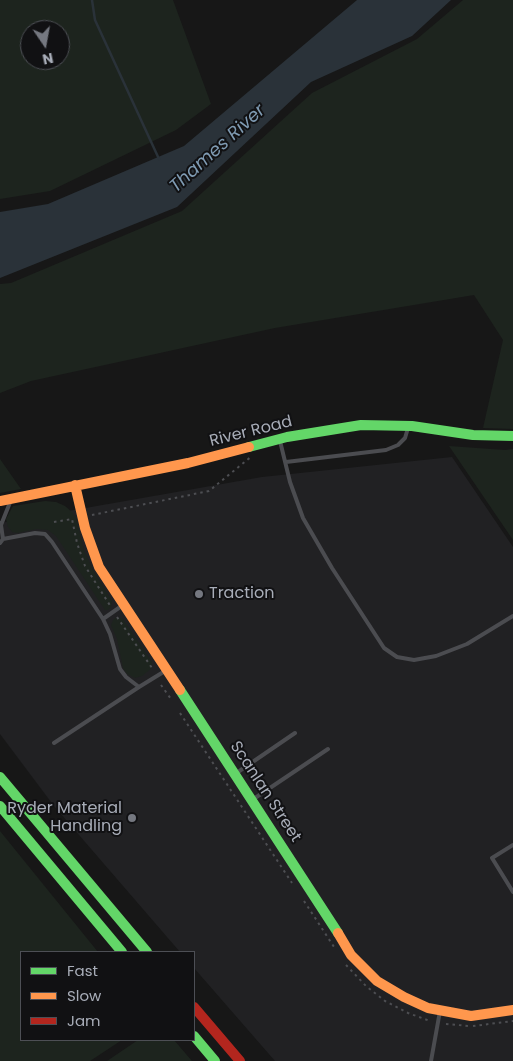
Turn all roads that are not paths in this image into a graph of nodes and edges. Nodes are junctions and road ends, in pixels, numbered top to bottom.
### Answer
1 (408, 426) junction
2 (513, 436) edge
3 (279, 439) junction
4 (286, 462) junction
5 (75, 485) junction
6 (12, 498) junction
7 (0, 501) edge
8 (1, 524) edge
9 (3, 539) junction
10 (0, 543) edge
11 (124, 604) junction
12 (513, 616) edge
13 (103, 620) junction
14 (167, 670) junction
15 (139, 687) junction
16 (295, 733) dead end
17 (54, 743) dead end
18 (328, 749) dead end
19 (235, 774) junction
20 (0, 777) edge
21 (252, 800) junction
22 (0, 806) edge
23 (513, 845) edge
24 (513, 892) edge
25 (121, 951) edge
26 (146, 951) edge
27 (195, 1008) edge
28 (513, 1010) edge
29 (440, 1011) junction
30 (195, 1037) edge
31 (215, 1061) edge
32 (240, 1061) edge
33 (431, 1061) edge

1 - 2 main road, River Road
1 - 3 main road, River Road
1 - 4 lane
3 - 4 lane
3 - 5 main road, River Road
4 - 12 lane
5 - 6 main road, River Road
5 - 11 main road, Scanlan Street
6 - 7 main road, River Road
6 - 8 lane
8 - 9 lane
9 - 10 lane
9 - 13 lane
11 - 13 lane
11 - 14 main road, Scanlan Street
13 - 15 lane
14 - 15 lane
14 - 19 main road, Scanlan Street
15 - 17 lane
16 - 19 lane
18 - 21 lane
19 - 21 main road, Scanlan Street
20 - 26 main road
21 - 29 main road, Scanlan Street
22 - 25 main road
23 - 24 lane
27 - 32 main road
28 - 29 main road, Scanlan Street
29 - 33 lane
30 - 31 main road

